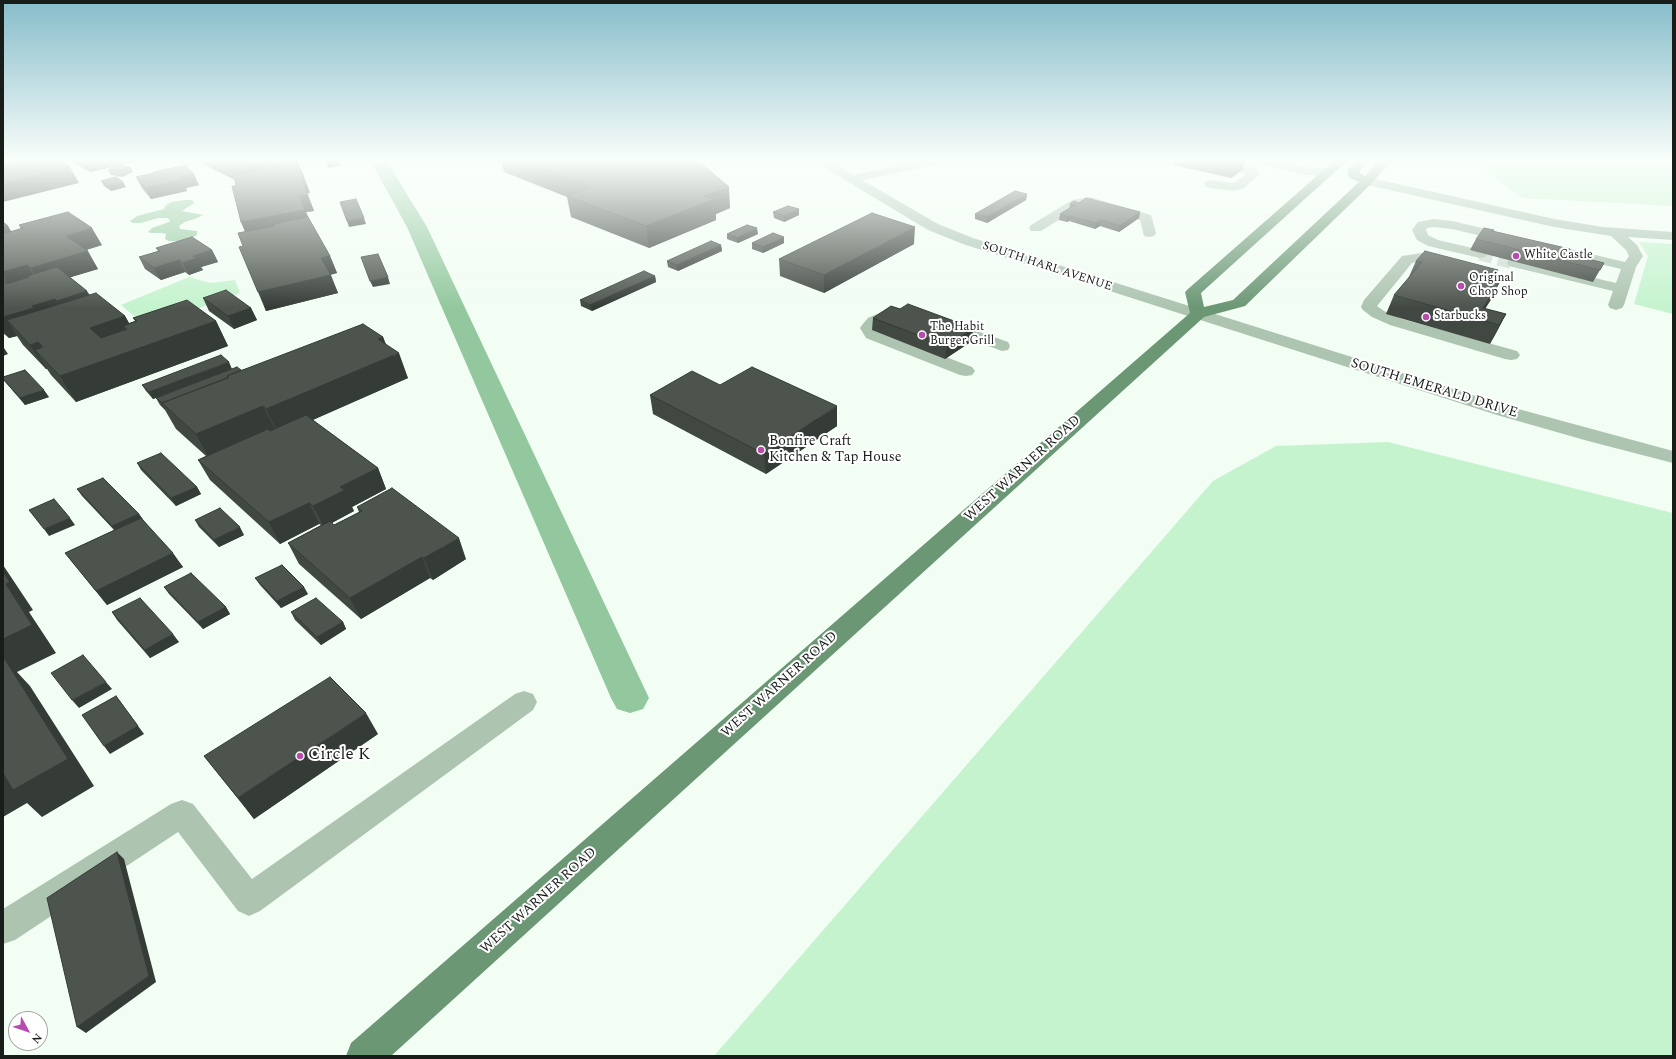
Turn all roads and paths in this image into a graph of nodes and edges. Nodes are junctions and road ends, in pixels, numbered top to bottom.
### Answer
1 (903, 209) edge
2 (1066, 209) edge
3 (1118, 209) edge
4 (1286, 209) edge
5 (1337, 209) edge
6 (1494, 209) edge
7 (1036, 228) dead end
8 (1614, 232) junction
9 (1149, 233) dead end
10 (1673, 236) edge
11 (1480, 254) tunnel mouth
12 (1444, 262) edge
13 (1514, 263) tunnel mouth
14 (1629, 267) junction
15 (1622, 289) junction
16 (1616, 305) dead end
17 (1198, 314) junction
18 (1002, 346) dead end
19 (1511, 355) dead end
20 (966, 371) dead end
21 (1673, 457) edge
22 (524, 702) dead end
23 (3, 928) edge
24 (364, 1056) edge

1 - 17 street, SOUTH HARL AVENUE
2 - 7 street
3 - 9 street
4 - 17 main road
5 - 17 main road, WEST WARNER ROAD
6 - 8 street
8 - 10 street
8 - 14 street
11 - 14 street
12 - 19 street
13 - 15 street
14 - 15 street
15 - 16 street
17 - 21 street, SOUTH EMERALD DRIVE
17 - 24 main road, WEST WARNER ROAD
18 - 20 street
22 - 23 street

